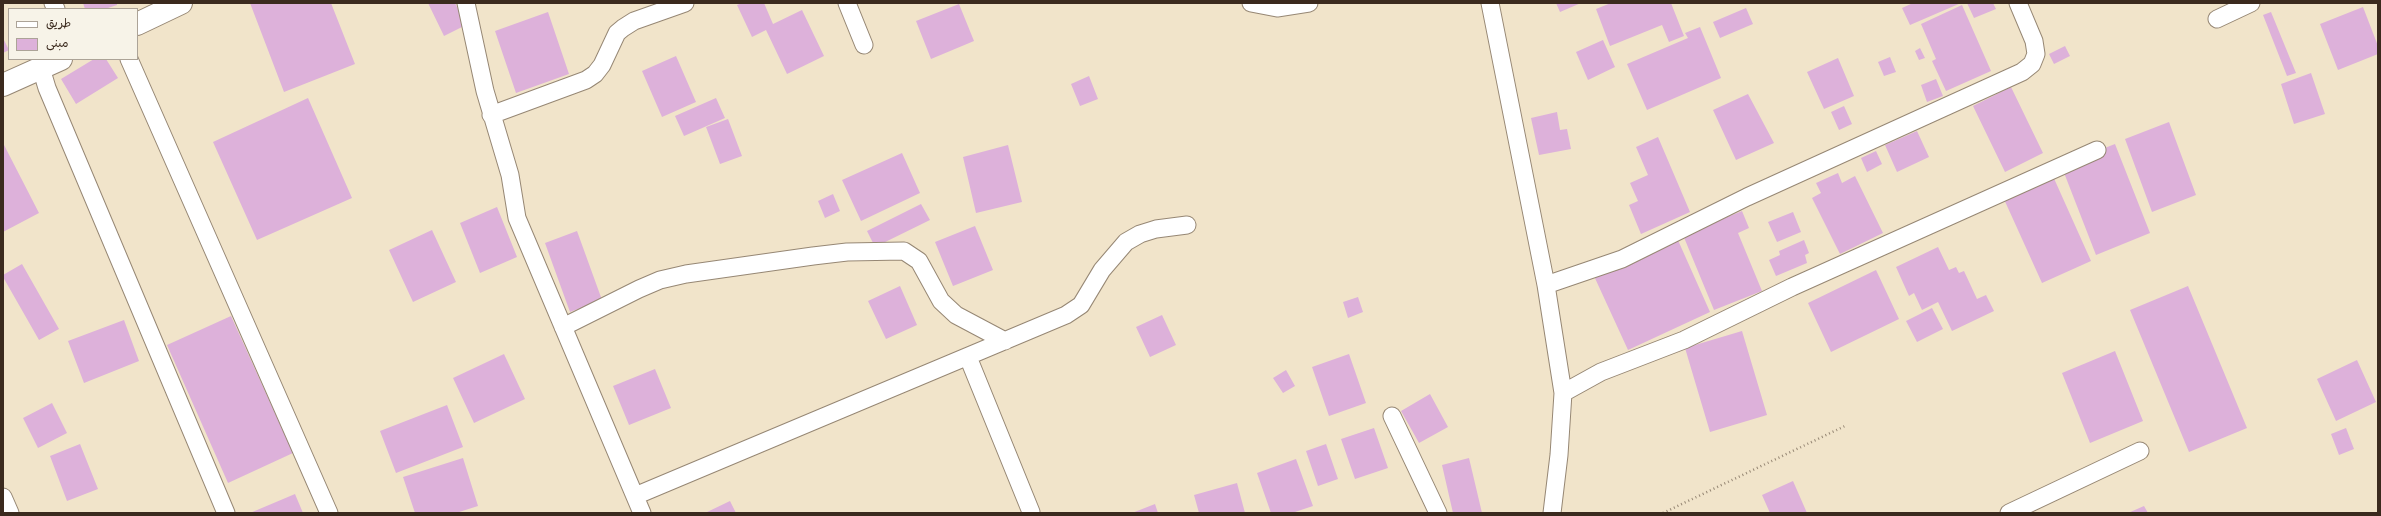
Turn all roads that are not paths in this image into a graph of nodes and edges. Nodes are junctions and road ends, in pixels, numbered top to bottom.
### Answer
1 (181, 3) edge
2 (466, 3) edge
3 (685, 3) edge
4 (847, 3) edge
5 (1251, 3) edge
6 (1310, 3) edge
7 (1490, 3) edge
8 (2018, 3) edge
9 (2251, 3) edge
10 (2217, 19) dead end
11 (138, 24) edge
12 (864, 45) dead end
13 (59, 60) edge
14 (129, 60) edge
15 (41, 68) junction
16 (3, 85) edge
17 (491, 116) junction
18 (2096, 150) dead end
19 (1187, 225) dead end
20 (1546, 285) junction
21 (564, 326) junction
22 (1005, 342) junction
23 (968, 357) junction
24 (1563, 393) junction
25 (1392, 416) dead end
26 (2140, 450) dead end
27 (635, 496) junction
28 (3, 497) edge
29 (1031, 512) edge
30 (10, 513) edge
31 (226, 513) edge
32 (329, 513) edge
33 (642, 513) edge
34 (1438, 513) edge
35 (1552, 513) edge
36 (2009, 513) edge

1 - 11 main road
2 - 17 street
3 - 17 street
4 - 12 street
5 - 6 street
7 - 20 street
8 - 20 street
9 - 10 street
13 - 15 main road
14 - 32 street
15 - 16 main road
15 - 31 street
17 - 21 street
18 - 24 street
19 - 22 street
20 - 24 street
21 - 22 street
21 - 27 street
22 - 23 street
23 - 27 street
23 - 29 street
24 - 35 street
25 - 34 street
26 - 36 street
27 - 33 street
28 - 30 street

